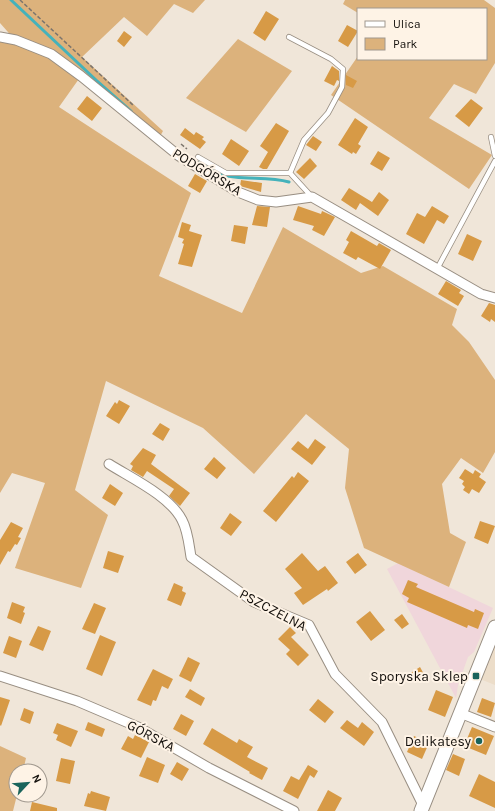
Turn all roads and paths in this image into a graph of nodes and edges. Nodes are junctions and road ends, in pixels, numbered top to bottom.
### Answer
1 (20, 0) edge
2 (0, 37) edge
3 (289, 37) dead end
4 (109, 84) dead end
5 (491, 137) dead end
6 (495, 156) edge
7 (198, 157) dead end
8 (495, 161) edge
9 (290, 173) junction
10 (312, 197) junction
11 (437, 269) junction
12 (495, 298) edge
13 (109, 464) dead end
14 (495, 627) edge
15 (0, 676) edge
16 (460, 714) junction
17 (495, 727) edge
18 (422, 808) edge
19 (294, 811) edge

1 - 4 path
2 - 10 street, PODGÓRSKA
3 - 9 lane
5 - 6 lane
7 - 9 lane
8 - 11 lane
9 - 10 lane
10 - 11 street
11 - 12 street
13 - 18 street, PSZCZELNA
14 - 16 street
15 - 19 street, GÓRSKA
16 - 17 street
16 - 18 street

